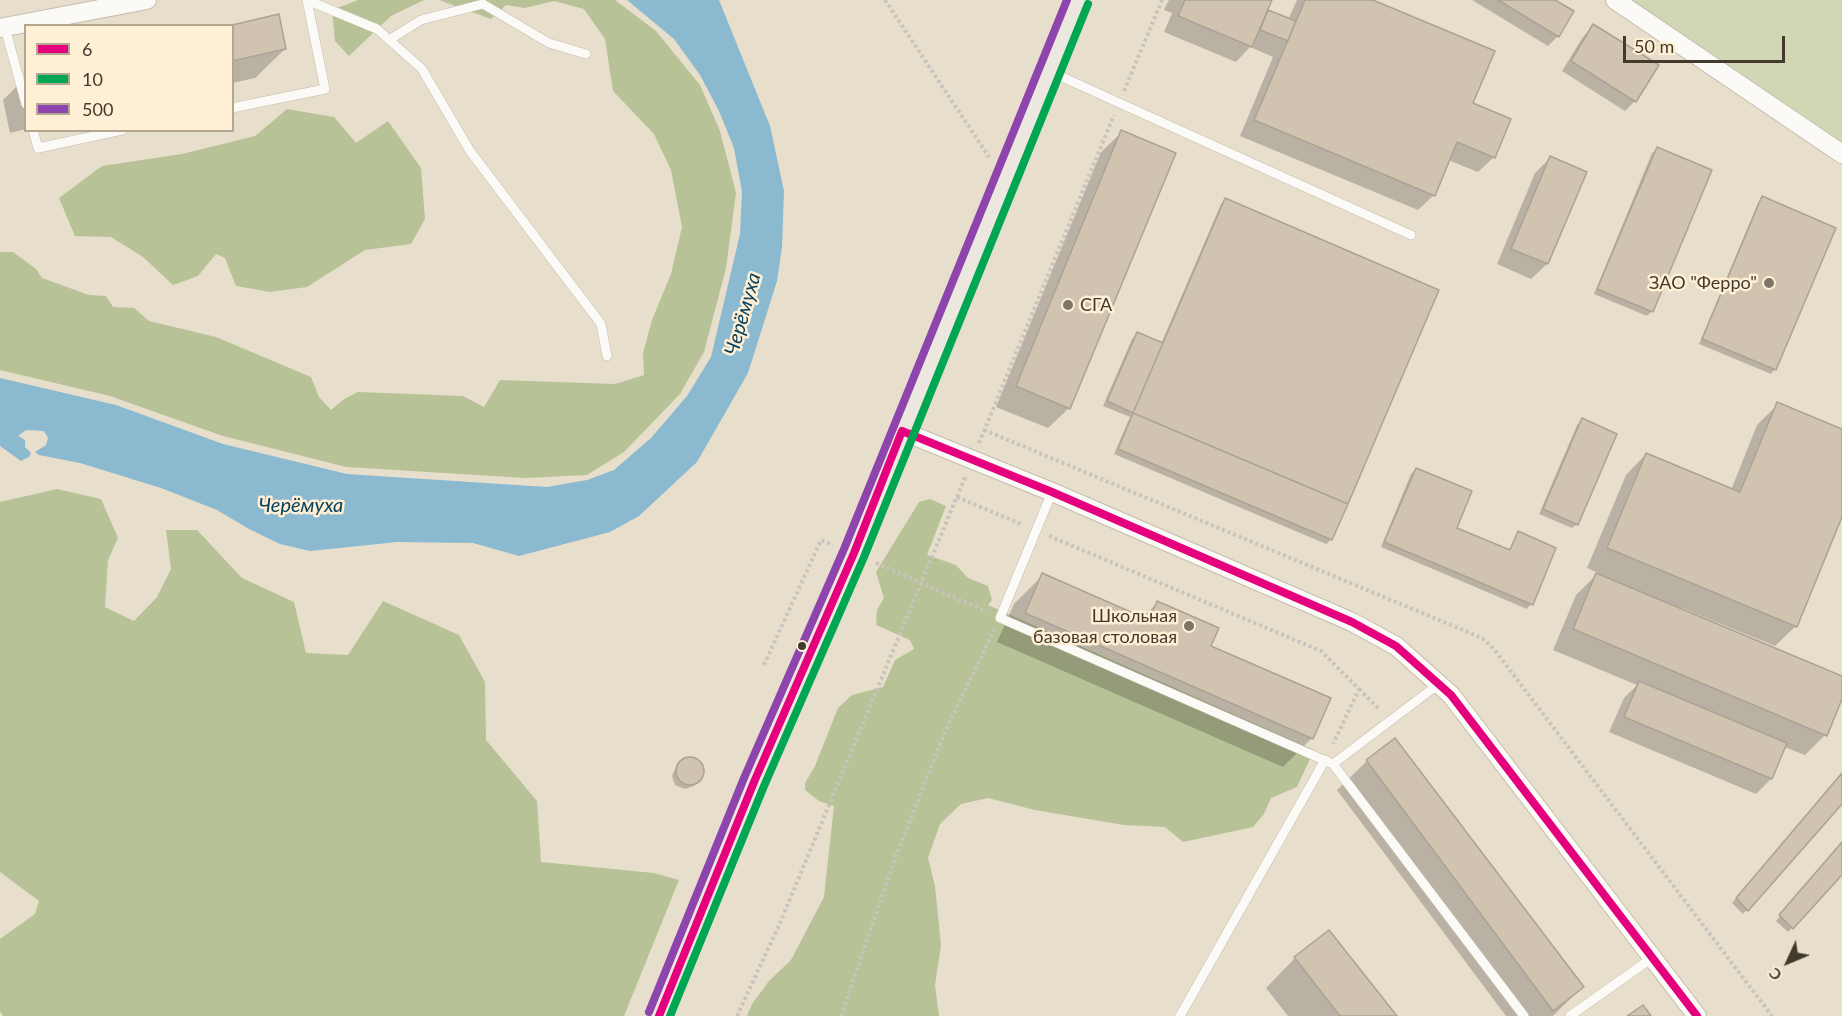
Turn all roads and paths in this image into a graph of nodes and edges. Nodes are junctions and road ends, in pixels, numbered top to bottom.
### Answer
1 (147, 0) edge
2 (307, 0) edge
3 (885, 0) edge
4 (1078, 0) edge
5 (1162, 0) edge
6 (1615, 0) edge
7 (88, 6) edge
8 (2, 28) edge
9 (389, 40) junction
10 (586, 54) dead end
11 (1049, 71) junction
12 (24, 98) edge
13 (1119, 103) junction
14 (234, 108) edge
15 (34, 132) edge
16 (113, 132) edge
17 (1842, 154) edge
18 (1004, 181) junction
19 (1411, 236) dead end
20 (607, 356) dead end
21 (902, 431) junction
22 (972, 459) junction
23 (1052, 492) junction
24 (957, 497) junction
25 (1036, 531) junction
26 (1000, 618) junction
27 (1440, 684) junction
28 (1359, 689) junction
29 (1391, 721) junction
30 (1329, 762) junction
31 (1652, 958) junction
32 (659, 1016) edge
33 (737, 1016) edge
34 (841, 1016) edge
35 (1180, 1016) edge
36 (1524, 1016) edge
37 (1570, 1016) edge
38 (1697, 1016) edge

1 - 7 street
2 - 9 lane
2 - 14 lane
3 - 18 path
4 - 11 main road
5 - 13 path
6 - 17 street
7 - 8 street
8 - 12 lane
9 - 10 lane
9 - 20 lane
11 - 13 lane
11 - 18 main road
13 - 19 lane
13 - 22 path
15 - 16 lane
18 - 21 main road
21 - 22 street
21 - 32 main road
22 - 23 street
22 - 24 path
23 - 25 lane
23 - 27 street
24 - 25 path
24 - 33 path
25 - 26 lane
25 - 28 path
26 - 30 lane
26 - 34 path
27 - 29 lane
27 - 31 street
28 - 29 path
28 - 30 path
29 - 30 lane
30 - 35 lane
30 - 36 lane
31 - 37 lane
31 - 38 street

